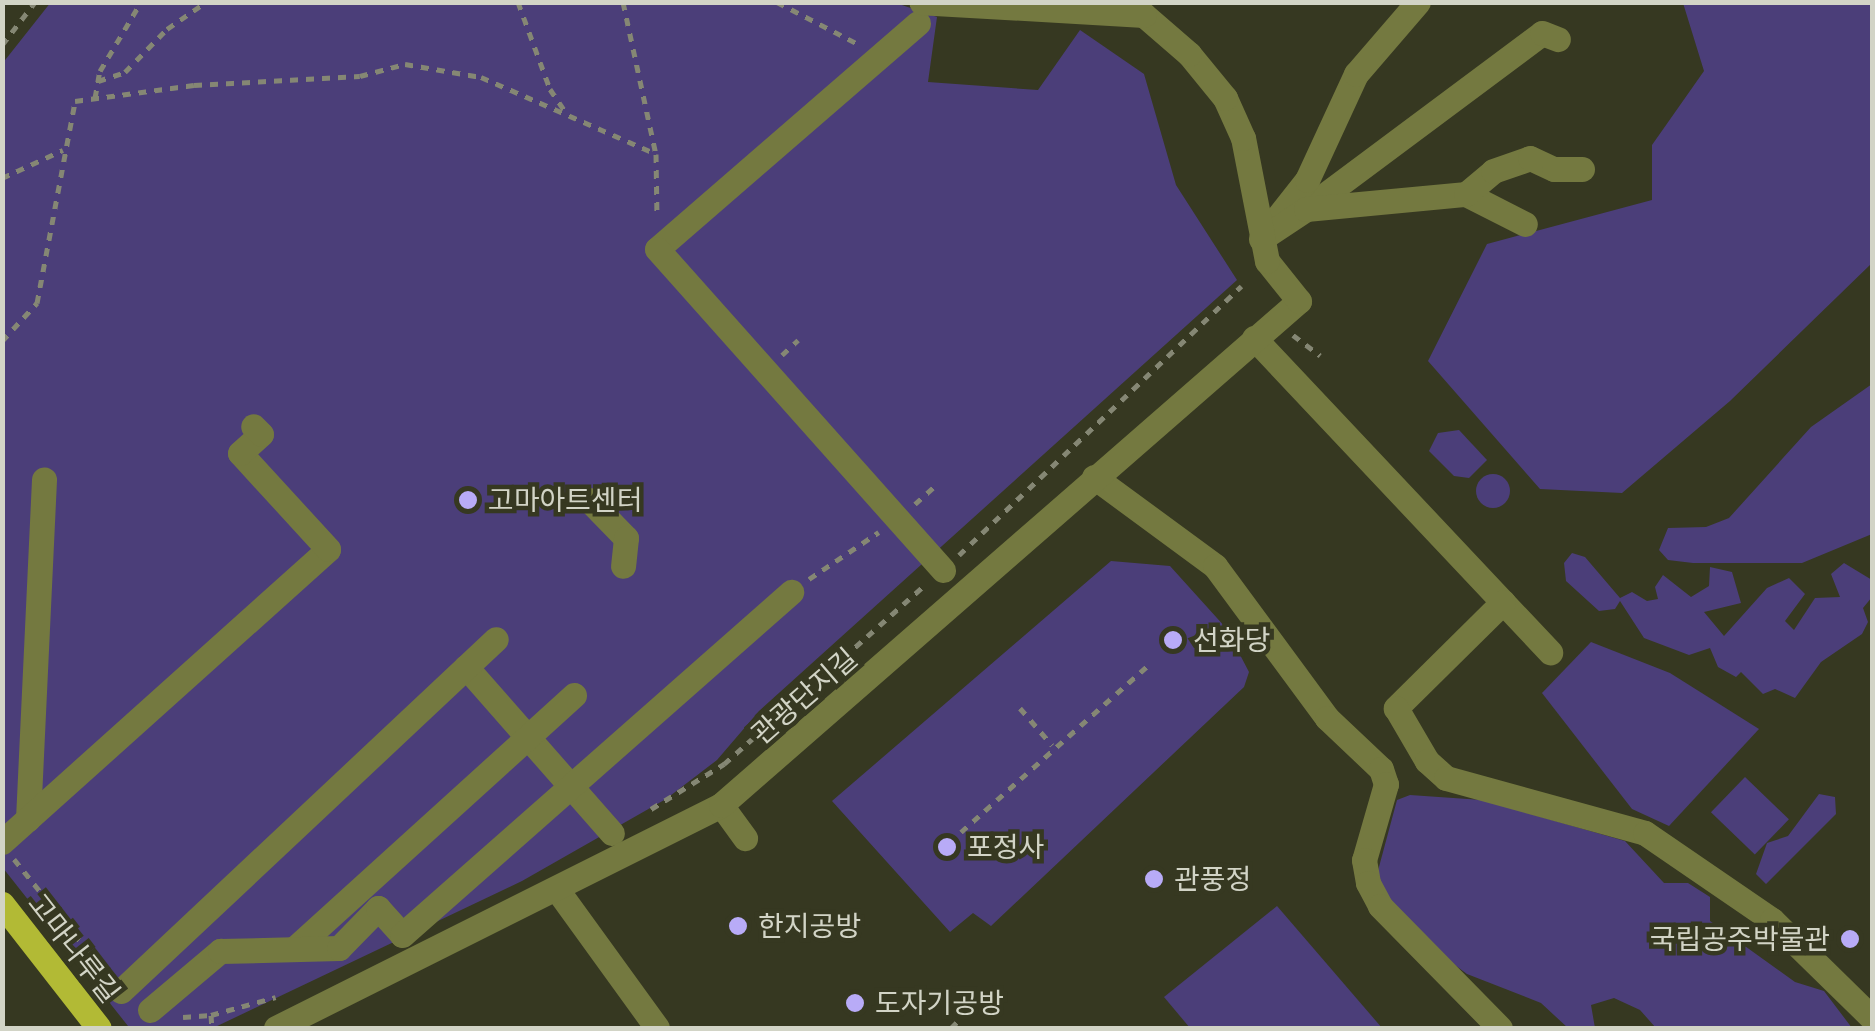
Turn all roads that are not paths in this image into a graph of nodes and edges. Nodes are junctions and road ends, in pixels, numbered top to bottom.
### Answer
1 (1418, 2) edge
2 (1127, 8) edge
3 (920, 13) edge
4 (1558, 39) dead end
5 (1582, 169) dead end
6 (1466, 194) junction
7 (1306, 210) junction
8 (1525, 224) dead end
9 (1261, 239) junction
10 (1254, 338) junction
11 (253, 426) dead end
12 (1094, 477) junction
13 (44, 479) dead end
14 (589, 500) dead end
15 (622, 566) dead end
16 (943, 570) road end
17 (790, 592) road end
18 (1503, 602) junction
19 (496, 638) dead end
20 (1550, 652) dead end
21 (466, 666) junction
22 (574, 695) dead end
23 (528, 737) junction
24 (571, 786) junction
25 (721, 806) junction
26 (28, 820) junction
27 (612, 832) road end
28 (745, 838) dead end
29 (2, 843) edge
30 (558, 891) junction
31 (2, 904) edge
32 (294, 949) junction
33 (121, 991) road end
34 (150, 1010) road end
35 (1872, 1018) edge
36 (99, 1028) edge
37 (276, 1028) edge
38 (656, 1028) edge
39 (1500, 1028) edge

1 - 9 street
2 - 3 street
2 - 9 street
3 - 16 street
4 - 7 street
5 - 6 street
6 - 7 street
6 - 8 street
7 - 9 street
9 - 10 street, 관광단지길
10 - 12 street, 관광단지길
10 - 18 street
11 - 26 street
12 - 25 street, 관광단지길
12 - 39 street
13 - 26 street
14 - 15 street
17 - 24 street
18 - 20 street
18 - 35 street
19 - 21 street
21 - 23 street
21 - 33 street
22 - 23 street
23 - 24 street
23 - 32 street
24 - 27 street
24 - 32 street
25 - 28 street
25 - 30 street, 관광단지길
26 - 29 street
30 - 37 street, 관광단지길
30 - 38 street
31 - 36 main road, 고마나루길
32 - 34 street

